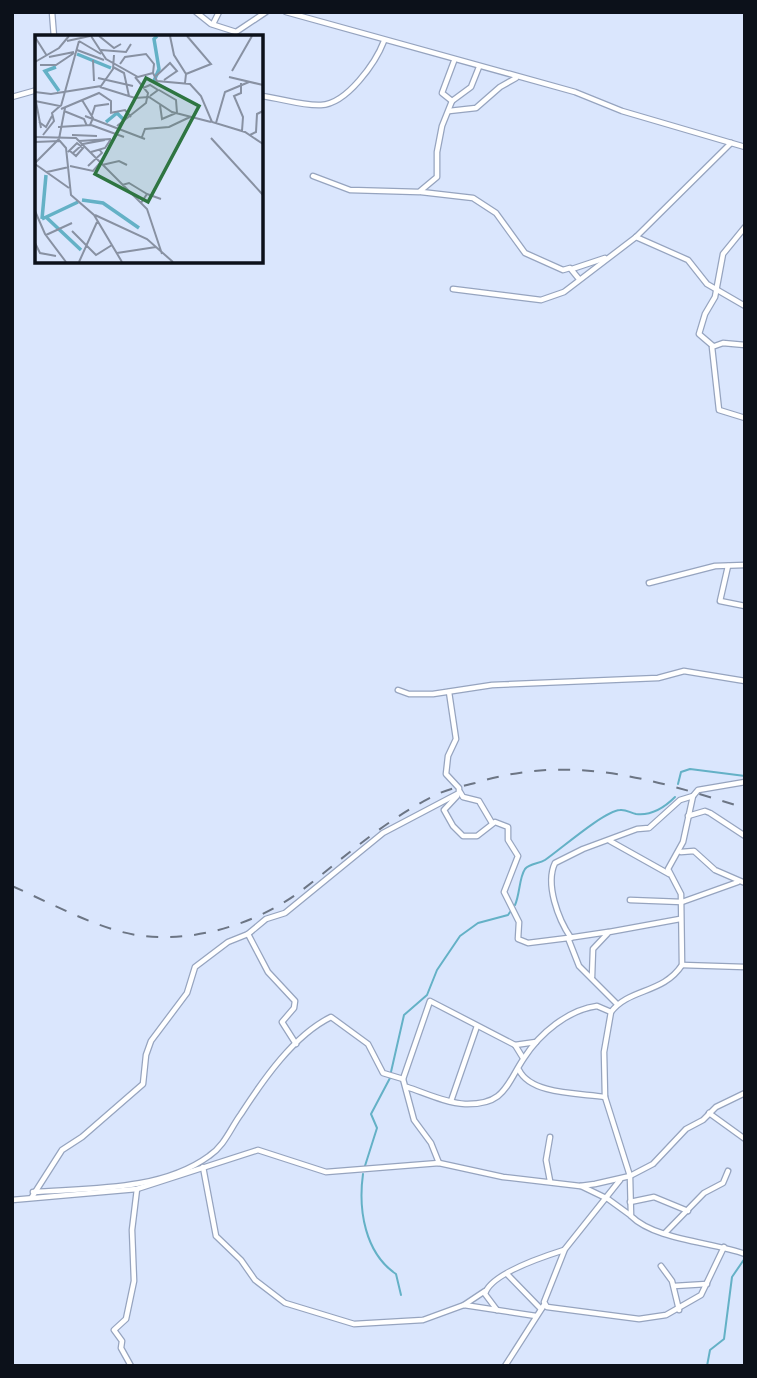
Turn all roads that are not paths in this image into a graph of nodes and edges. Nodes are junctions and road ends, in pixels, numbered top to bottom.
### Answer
1 (52, 12) edge
2 (196, 12) edge
3 (219, 12) edge
4 (266, 12) edge
5 (286, 12) edge
6 (213, 24) junction
7 (54, 35) edge
8 (384, 41) junction
9 (454, 61) junction
10 (479, 67) junction
11 (516, 77) junction
12 (35, 91) edge
13 (262, 96) edge
14 (12, 97) edge
15 (452, 101) junction
16 (448, 112) junction
17 (731, 143) junction
18 (745, 147) edge
19 (313, 176) dead end
20 (421, 192) junction
21 (745, 227) edge
22 (636, 237) junction
23 (609, 257) junction
24 (572, 269) junction
25 (579, 279) junction
26 (453, 289) dead end
27 (717, 289) junction
28 (745, 306) edge
29 (745, 345) edge
30 (713, 346) junction
31 (745, 418) edge
32 (745, 565) edge
33 (728, 566) junction
34 (649, 583) dead end
35 (745, 606) edge
36 (745, 681) edge
37 (398, 690) dead end
38 (449, 692) junction
39 (745, 782) edge
40 (458, 793) junction
41 (693, 796) junction
42 (688, 816) junction
43 (492, 822) junction
44 (745, 836) edge
45 (610, 841) junction
46 (680, 852) junction
47 (668, 874) junction
48 (738, 882) junction
49 (745, 883) edge
50 (630, 900) dead end
51 (682, 902) junction
52 (680, 919) junction
53 (609, 932) junction
54 (248, 934) junction
55 (570, 938) junction
56 (682, 965) junction
57 (745, 967) edge
58 (592, 978) junction
59 (617, 1004) junction
60 (611, 1012) junction
61 (477, 1026) junction
62 (537, 1042) junction
63 (296, 1044) junction
64 (515, 1045) junction
65 (523, 1058) junction
66 (519, 1069) junction
67 (403, 1079) junction
68 (407, 1087) junction
69 (745, 1093) edge
70 (605, 1097) junction
71 (451, 1101) junction
72 (709, 1113) junction
73 (550, 1137) dead end
74 (745, 1139) edge
75 (439, 1163) junction
76 (203, 1167) junction
77 (728, 1171) dead end
78 (630, 1176) junction
79 (621, 1179) junction
80 (550, 1181) junction
81 (580, 1186) junction
82 (137, 1188) junction
83 (32, 1195) junction
84 (608, 1199) junction
85 (12, 1200) edge
86 (629, 1202) junction
87 (688, 1212) junction
88 (631, 1216) junction
89 (665, 1233) junction
90 (745, 1246) edge
91 (724, 1247) junction
92 (565, 1249) junction
93 (737, 1252) junction
94 (745, 1254) edge
95 (661, 1266) dead end
96 (507, 1274) junction
97 (707, 1283) junction
98 (674, 1286) junction
99 (486, 1290) junction
100 (464, 1305) junction
101 (542, 1307) junction
102 (498, 1310) junction
103 (679, 1310) junction
104 (536, 1316) junction
105 (131, 1366) edge
106 (505, 1366) edge

1 - 7 street
2 - 6 street
3 - 6 street
4 - 6 street
5 - 8 street
8 - 9 street
8 - 13 street
9 - 10 street
9 - 15 street
10 - 11 street
10 - 15 street
11 - 16 street
11 - 17 street
12 - 14 street
15 - 16 street
16 - 20 street
17 - 18 street
17 - 22 street
19 - 20 street
20 - 24 street
21 - 27 street
22 - 23 street
22 - 27 street
23 - 24 street
23 - 25 street
24 - 25 street
25 - 26 street
27 - 28 street
27 - 30 street
29 - 30 street
30 - 31 street
32 - 33 street
33 - 34 street
33 - 35 street
36 - 38 street
37 - 38 street
38 - 40 street
39 - 41 street
40 - 43 street
40 - 43 street
40 - 54 street
41 - 42 street
41 - 45 street
42 - 44 street
42 - 46 street
43 - 55 street
45 - 47 street
45 - 55 street
46 - 47 street
46 - 48 street
47 - 51 street
48 - 49 street
48 - 51 street
50 - 51 street
51 - 52 street
52 - 53 street
52 - 56 street
53 - 55 street
53 - 58 street
54 - 63 street
54 - 83 street
55 - 58 street
56 - 57 street
56 - 59 street
58 - 59 street
59 - 60 street
60 - 62 street
60 - 70 street
61 - 64 street
61 - 67 street
61 - 71 street
62 - 64 street
62 - 65 street
63 - 67 street
63 - 83 street
64 - 65 street
65 - 66 street
66 - 70 street
66 - 71 street
67 - 68 street
68 - 71 street
68 - 75 street
69 - 72 street
70 - 78 street
72 - 74 street
72 - 78 street
73 - 80 street
75 - 76 street
75 - 80 street
76 - 82 street
76 - 100 street
77 - 87 street
78 - 79 street
78 - 86 street
79 - 81 street
79 - 84 street
80 - 81 street
81 - 84 street
82 - 83 street
82 - 105 street
83 - 85 street
84 - 88 street
84 - 92 street
86 - 87 street
86 - 88 street
87 - 89 street
88 - 89 street
89 - 91 street
90 - 93 street
91 - 93 street
91 - 97 street
92 - 96 street
92 - 101 street
93 - 94 street
95 - 98 street
96 - 99 street
96 - 101 street
97 - 98 street
97 - 103 street
98 - 103 street
99 - 100 street
99 - 102 street
100 - 102 street
101 - 103 street
101 - 104 street
102 - 104 street
104 - 106 street

